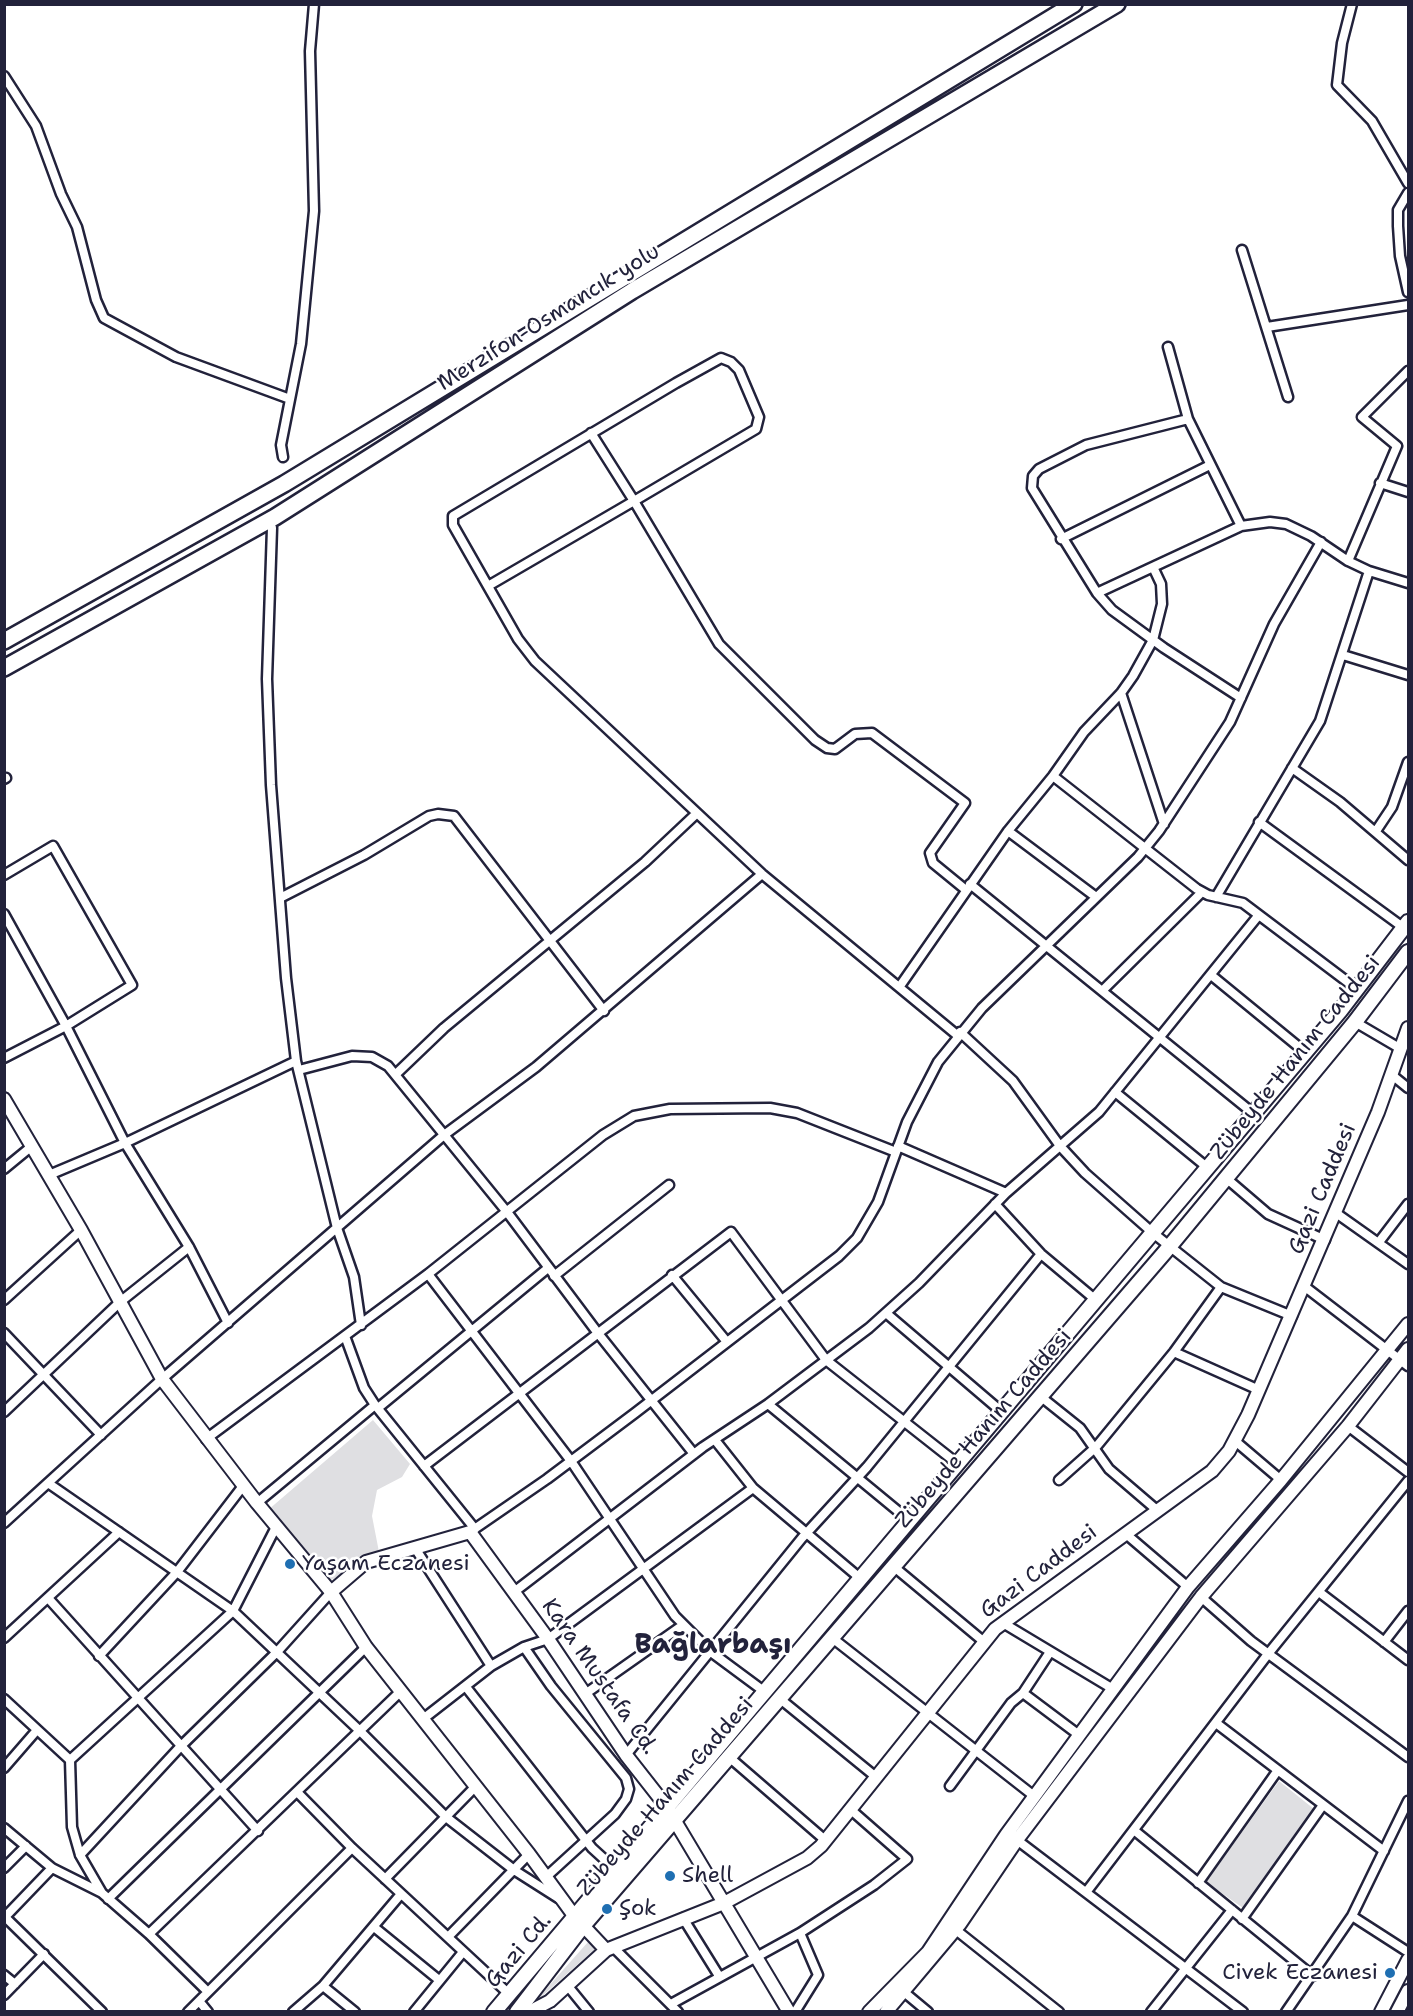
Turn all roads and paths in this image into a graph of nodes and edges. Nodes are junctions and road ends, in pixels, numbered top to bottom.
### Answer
1 (314, 4) edge
2 (1074, 4) edge
3 (1117, 4) edge
4 (1352, 4) edge
5 (4, 76) edge
6 (1408, 183) edge
7 (1408, 193) edge
8 (1242, 250) dead end
9 (1404, 250) edge
10 (1408, 292) edge
11 (1408, 306) edge
12 (1267, 327) junction
13 (1168, 347) dead end
14 (1408, 371) edge
15 (1288, 397) dead end
16 (290, 399) junction
17 (1188, 418) junction
18 (591, 433) junction
19 (283, 458) dead end
20 (1210, 465) junction
21 (1380, 483) junction
22 (1408, 492) edge
23 (634, 501) junction
24 (1241, 526) junction
25 (272, 528) dead end
26 (1061, 539) junction
27 (1321, 542) junction
28 (1348, 561) junction
29 (1153, 567) junction
30 (1369, 571) junction
31 (1408, 582) edge
32 (488, 586) junction
33 (1097, 593) junction
34 (4, 640) edge
35 (1153, 640) junction
36 (1343, 655) junction
37 (4, 668) edge
38 (1408, 675) edge
39 (1121, 693) junction
40 (1241, 698) junction
41 (1408, 762) edge
42 (1292, 768) junction
43 (1053, 776) junction
44 (696, 814) junction
45 (1259, 822) junction
46 (1164, 824) junction
47 (1008, 831) junction
48 (1376, 831) junction
49 (1146, 848) junction
50 (1408, 860) edge
51 (762, 874) junction
52 (4, 875) edge
53 (968, 887) junction
54 (1202, 892) junction
55 (1096, 897) junction
56 (1216, 897) junction
57 (280, 898) junction
58 (4, 914) edge
59 (1258, 916) junction
60 (1406, 925) edge
61 (551, 939) junction
62 (1047, 945) junction
63 (1408, 952) edge
64 (1211, 975) junction
65 (900, 986) junction
66 (1357, 989) junction
67 (1103, 990) junction
68 (604, 1011) junction
69 (1355, 1022) junction
70 (66, 1026) junction
71 (1408, 1028) edge
72 (959, 1034) junction
73 (1161, 1036) junction
74 (1401, 1049) junction
75 (1305, 1052) junction
76 (4, 1058) edge
77 (296, 1061) junction
78 (299, 1070) junction
79 (396, 1074) junction
80 (1392, 1075) junction
81 (1408, 1088) edge
82 (1115, 1092) junction
83 (4, 1099) edge
84 (1254, 1114) junction
85 (444, 1135) junction
86 (125, 1143) junction
87 (32, 1146) junction
88 (1060, 1146) junction
89 (897, 1149) junction
90 (1208, 1168) junction
91 (4, 1169) edge
92 (49, 1175) junction
93 (1226, 1178) junction
94 (669, 1185) dead end
95 (1006, 1193) junction
96 (994, 1204) junction
97 (1408, 1204) edge
98 (507, 1212) junction
99 (1336, 1214) junction
100 (338, 1228) junction
101 (81, 1230) junction
102 (1153, 1233) junction
103 (1325, 1240) junction
104 (1379, 1242) junction
105 (1170, 1245) junction
106 (189, 1247) junction
107 (1041, 1254) junction
108 (1408, 1264) edge
109 (551, 1272) junction
110 (428, 1274) junction
111 (672, 1275) junction
112 (1221, 1287) junction
113 (1304, 1287) junction
114 (4, 1300) edge
115 (782, 1300) junction
116 (1096, 1301) junction
117 (120, 1302) junction
118 (886, 1313) junction
119 (1292, 1316) junction
120 (228, 1323) junction
121 (1408, 1324) edge
122 (360, 1325) junction
123 (472, 1332) junction
124 (597, 1332) junction
125 (4, 1333) edge
126 (345, 1336) junction
127 (727, 1342) junction
128 (1408, 1349) edge
129 (1387, 1351) junction
130 (1174, 1352) junction
131 (826, 1359) junction
132 (1404, 1363) edge
133 (948, 1368) junction
134 (43, 1375) junction
135 (162, 1379) junction
136 (1259, 1390) junction
137 (518, 1392) junction
138 (1040, 1396) junction
139 (653, 1399) junction
140 (768, 1404) junction
141 (376, 1407) junction
142 (4, 1412) edge
143 (1002, 1412) junction
144 (904, 1422) junction
145 (1348, 1426) junction
146 (101, 1435) junction
147 (206, 1439) junction
148 (715, 1440) junction
149 (1234, 1440) junction
150 (1096, 1447) junction
151 (694, 1454) junction
152 (571, 1461) junction
153 (958, 1464) junction
154 (424, 1466) junction
155 (1408, 1472) edge
156 (856, 1478) junction
157 (1059, 1480) dead end
158 (1281, 1480) junction
159 (1408, 1481) edge
160 (48, 1483) junction
161 (243, 1486) junction
162 (753, 1488) junction
163 (257, 1503) junction
164 (1158, 1511) junction
165 (610, 1518) junction
166 (910, 1521) junction
167 (4, 1523) edge
168 (276, 1527) junction
169 (473, 1531) junction
170 (119, 1532) junction
171 (806, 1534) junction
172 (1126, 1534) junction
173 (416, 1548) junction
174 (893, 1566) junction
175 (644, 1569) junction
176 (177, 1572) junction
177 (861, 1579) junction
178 (1188, 1587) junction
179 (331, 1592) junction
180 (514, 1592) junction
181 (1318, 1592) junction
182 (1201, 1597) junction
183 (48, 1598) junction
184 (234, 1611) junction
185 (1408, 1611) edge
186 (1003, 1623) junction
187 (683, 1624) junction
188 (831, 1637) junction
189 (4, 1638) edge
190 (548, 1639) junction
191 (983, 1641) junction
192 (1384, 1642) junction
193 (366, 1647) junction
194 (524, 1647) junction
195 (277, 1652) junction
196 (711, 1652) junction
197 (1050, 1652) junction
198 (1268, 1654) junction
199 (99, 1656) junction
200 (1408, 1660) edge
201 (491, 1666) junction
202 (466, 1687) junction
203 (1113, 1689) junction
204 (401, 1691) junction
205 (319, 1692) junction
206 (765, 1692) junction
207 (1023, 1693) junction
208 (585, 1694) junction
209 (779, 1698) junction
210 (4, 1700) edge
211 (138, 1700) junction
212 (926, 1714) junction
213 (423, 1719) junction
214 (1216, 1723) junction
215 (37, 1730) junction
216 (360, 1731) junction
217 (1079, 1735) junction
218 (180, 1747) junction
219 (976, 1751) junction
220 (626, 1755) junction
221 (729, 1756) junction
222 (1408, 1757) edge
223 (70, 1760) junction
224 (4, 1768) edge
225 (1278, 1770) junction
226 (876, 1777) junction
227 (476, 1786) junction
228 (950, 1786) dead end
229 (219, 1790) junction
230 (298, 1793) junction
231 (1034, 1796) junction
232 (1408, 1801) edge
233 (1323, 1805) junction
234 (666, 1806) junction
235 (850, 1809) junction
236 (446, 1817) junction
237 (674, 1820) junction
238 (4, 1828) edge
239 (258, 1831) junction
240 (1135, 1831) junction
241 (587, 1840) junction
242 (825, 1840) junction
243 (1017, 1840) junction
244 (26, 1846) junction
245 (352, 1848) junction
246 (1384, 1851) junction
247 (530, 1854) junction
248 (80, 1855) junction
249 (4, 1868) edge
250 (52, 1868) junction
251 (615, 1869) junction
252 (514, 1870) junction
253 (546, 1877) junction
254 (385, 1879) junction
255 (1198, 1883) junction
256 (1087, 1891) junction
257 (401, 1894) junction
258 (105, 1896) junction
259 (564, 1902) junction
260 (723, 1903) junction
261 (1232, 1910) junction
262 (1352, 1916) junction
263 (5, 1917) edge
264 (683, 1918) junction
265 (1242, 1919) junction
266 (579, 1921) junction
267 (374, 1927) junction
268 (956, 1930) junction
269 (800, 1933) junction
270 (149, 1934) junction
271 (448, 1937) junction
272 (610, 1948) junction
273 (463, 1952) junction
274 (44, 1954) junction
275 (756, 1956) junction
276 (1408, 1960) edge
277 (1185, 1966) junction
278 (4, 1975) edge
279 (719, 1976) junction
280 (1312, 1976) junction
281 (439, 1980) junction
282 (15, 1984) junction
283 (567, 1985) junction
284 (323, 1986) junction
285 (1408, 1991) edge
286 (208, 1992) junction
287 (904, 1992) junction
288 (509, 1994) junction
289 (4, 1995) edge
290 (199, 2001) junction
291 (671, 2004) junction
292 (102, 2012) edge
293 (188, 2012) edge
294 (208, 2012) edge
295 (293, 2012) edge
296 (355, 2012) edge
297 (414, 2012) edge
298 (494, 2012) edge
299 (517, 2012) edge
300 (529, 2012) edge
301 (589, 2012) edge
302 (678, 2012) edge
303 (789, 2012) edge
304 (795, 2012) edge
305 (869, 2012) edge
306 (886, 2012) edge
307 (928, 2012) edge
308 (1059, 2012) edge
309 (1151, 2012) edge
310 (1243, 2012) edge
311 (1287, 2012) edge
312 (1381, 2012) edge
313 (1397, 2012) edge

1 - 16 street
2 - 34 highway, Merzifon-Osmancık yolu
3 - 37 highway, Merzifon-Osmancık yolu
4 - 6 street
5 - 16 street
7 - 9 street
8 - 12 street
9 - 10 street
11 - 12 street
12 - 15 street
13 - 17 street
14 - 21 street
16 - 19 street
17 - 20 street
17 - 26 street
18 - 23 street
18 - 23 street
18 - 32 street
20 - 24 street
20 - 26 street
21 - 22 street
21 - 28 street
23 - 32 street
23 - 53 street
24 - 27 street
24 - 29 street
25 - 57 street
26 - 33 street
27 - 28 street
27 - 40 street
28 - 30 street
29 - 33 street
29 - 35 street
30 - 31 street
30 - 36 street
32 - 44 street
33 - 35 street
35 - 39 street
35 - 40 street
36 - 38 street
36 - 42 street
39 - 43 street
39 - 46 street
40 - 46 street
41 - 48 street
42 - 45 street
42 - 48 street
43 - 47 street
43 - 49 street
44 - 51 street
44 - 61 street
45 - 56 street
45 - 60 street
46 - 49 street
47 - 53 street
47 - 55 street
48 - 50 street
49 - 54 street
49 - 55 street
51 - 65 street
51 - 68 street
52 - 70 street
53 - 62 street
53 - 65 street
54 - 56 street
54 - 67 street
55 - 62 street
56 - 59 street
57 - 61 street
57 - 77 street
58 - 70 street
59 - 64 street
59 - 66 street
60 - 66 main road
61 - 68 street
61 - 79 street
62 - 67 street
62 - 72 street
63 - 69 main road, Zübeyde Hanım Caddesi
64 - 73 street
64 - 75 street
65 - 72 street
66 - 75 main road
67 - 73 street
68 - 85 street
69 - 74 street
69 - 93 main road, Zübeyde Hanım Caddesi
70 - 76 street
70 - 86 street
71 - 74 street, Gazi Caddesi
72 - 88 street
72 - 89 street
73 - 82 street
73 - 84 street
74 - 80 street, Gazi Caddesi
75 - 84 main road
77 - 78 street
77 - 86 street
78 - 79 street
78 - 100 street
79 - 85 street
80 - 81 street
80 - 99 street, Gazi Caddesi
82 - 88 street
82 - 90 street
83 - 87 street
84 - 90 main road
85 - 98 street
85 - 100 street
86 - 92 street
86 - 106 street
87 - 91 street
87 - 92 street
88 - 95 street
88 - 102 street
89 - 95 street
89 - 98 street
89 - 115 street
90 - 102 main road
92 - 101 street
93 - 103 street
93 - 105 main road, Zübeyde Hanım Caddesi
94 - 109 street
95 - 96 street
96 - 107 street
96 - 118 street
97 - 104 street
98 - 109 street
98 - 110 street
99 - 103 street, Gazi Caddesi
99 - 104 street
100 - 120 street
100 - 122 street
101 - 114 street
101 - 117 street
102 - 105 street
102 - 116 main road
103 - 113 street, Gazi Caddesi
104 - 108 street
105 - 112 street
105 - 138 main road, Zübeyde Hanım Caddesi
106 - 117 street
106 - 120 street
107 - 116 street
107 - 133 street
109 - 123 street
109 - 124 street
110 - 122 street
110 - 123 street
111 - 115 street
111 - 124 street
111 - 127 street
112 - 119 street
112 - 130 street
113 - 119 street, Gazi Caddesi
113 - 129 street
115 - 127 street
115 - 131 street
116 - 143 main road
117 - 134 street
117 - 135 street
118 - 131 street
118 - 133 street
119 - 136 street, Gazi Caddesi
120 - 135 street
121 - 129 street
122 - 126 street
123 - 137 street
123 - 141 street
124 - 137 street
124 - 139 street
125 - 134 street
126 - 141 street
126 - 147 street
127 - 139 street
128 - 132 street
129 - 132 street
129 - 158 street
130 - 136 street
130 - 150 street
131 - 140 street
131 - 144 street
132 - 145 street
133 - 143 street
133 - 144 street
134 - 142 street
134 - 146 street
135 - 146 street
135 - 147 street
136 - 149 street, Gazi Caddesi
137 - 152 street
137 - 154 street
138 - 150 street
138 - 174 main road, Zübeyde Hanım Caddesi
139 - 151 street
139 - 152 street
140 - 148 street
140 - 156 street
141 - 154 street
141 - 163 street
143 - 153 main road
144 - 153 street
144 - 156 street
145 - 155 street
145 - 182 street
146 - 160 street
147 - 161 street
148 - 151 street
148 - 162 street
149 - 158 street
149 - 164 street, Gazi Caddesi
150 - 157 street
150 - 164 street
151 - 165 street
152 - 165 street
152 - 169 street
153 - 166 main road
154 - 169 street
156 - 166 street
156 - 171 street
158 - 178 street
159 - 181 street
160 - 167 street
160 - 170 street
161 - 163 street
161 - 176 street
162 - 171 street
162 - 175 street
163 - 168 street
164 - 172 street, Gazi Caddesi
165 - 175 street
165 - 180 street
166 - 177 main road
168 - 179 street
168 - 184 street
169 - 173 street
169 - 180 street, Kara Mustafa Cd.
170 - 176 street
170 - 183 street
171 - 177 street
171 - 196 street
172 - 178 street
172 - 186 street, Gazi Caddesi
173 - 179 street
173 - 201 street
174 - 188 main road, Zübeyde Hanım Caddesi
174 - 191 street
175 - 187 street
175 - 190 street
176 - 184 street
176 - 199 street
177 - 206 main road
178 - 203 street
179 - 193 street
179 - 195 street
180 - 190 street, Kara Mustafa Cd.
181 - 192 street
181 - 198 street
182 - 198 street
182 - 243 street
183 - 189 street
183 - 199 street
184 - 195 street
184 - 211 street
185 - 192 street
186 - 191 street, Gazi Caddesi
186 - 197 street
187 - 196 street
187 - 208 street
188 - 209 main road, Zübeyde Hanım Caddesi
188 - 212 street
190 - 194 street
190 - 208 street, Kara Mustafa Cd.
191 - 212 street, Gazi Caddesi
192 - 200 street
193 - 204 street
193 - 205 street
194 - 201 street
194 - 241 street
195 - 205 street
195 - 218 street
196 - 206 street
196 - 220 street
197 - 203 street
197 - 207 street
198 - 214 street
198 - 222 street
199 - 211 street
201 - 202 street
202 - 213 street
202 - 241 street
203 - 217 street
204 - 213 street
204 - 216 street
205 - 216 street
205 - 229 street
206 - 234 main road
207 - 217 street
207 - 219 street
208 - 220 street, Kara Mustafa Cd.
209 - 221 main road, Zübeyde Hanım Caddesi
209 - 226 street
210 - 215 street
211 - 218 street
211 - 223 street
212 - 219 street
212 - 226 street, Gazi Caddesi
213 - 227 street
214 - 225 street
214 - 240 street
215 - 223 street
215 - 224 street
216 - 230 street
216 - 236 street
217 - 231 street
218 - 229 street
218 - 248 street
219 - 228 street
219 - 231 street
220 - 234 street, Kara Mustafa Cd.
221 - 237 main road, Zübeyde Hanım Caddesi
221 - 242 street
223 - 248 street
225 - 233 street
225 - 255 street
226 - 235 street, Gazi Caddesi
227 - 236 street
227 - 247 street
229 - 239 street
229 - 258 street
230 - 239 street
230 - 245 street
231 - 305 street
232 - 246 street
233 - 246 street
233 - 265 street
234 - 237 street, Kara Mustafa Cd.
234 - 251 main road
235 - 242 street, Gazi Caddesi
235 - 269 street
236 - 252 street
236 - 254 street
237 - 260 street, Kara Mustafa Cd.
237 - 266 main road, Zübeyde Hanım Caddesi
238 - 244 street
239 - 270 street
240 - 255 street
240 - 256 street
241 - 251 street
241 - 253 street
242 - 260 street, Gazi Caddesi
243 - 256 street
243 - 268 street
244 - 249 street
244 - 250 street
245 - 254 street
245 - 286 street
246 - 262 street
247 - 252 street
247 - 253 street
248 - 258 street
250 - 258 street
250 - 263 street
251 - 266 main road
252 - 259 street
252 - 271 street
253 - 259 street
254 - 257 street
255 - 261 street
256 - 277 street
257 - 267 street
257 - 271 street
258 - 270 street
259 - 266 street
260 - 264 street, Gazi Caddesi
260 - 275 street, Kara Mustafa Cd.
261 - 265 street
261 - 277 street
262 - 276 street
262 - 280 street
263 - 274 street
264 - 272 street, Gazi Caddesi
264 - 279 street
265 - 280 street
266 - 272 street
266 - 288 main road, Gazi Cd.
266 - 299 main road, Gazi Cd.
267 - 281 street
267 - 284 street
268 - 287 street
268 - 308 street
269 - 275 street
269 - 304 street
270 - 286 street
271 - 273 street
272 - 283 street, Gazi Caddesi
272 - 291 street
273 - 281 street
273 - 288 street
274 - 282 street
274 - 292 street
275 - 279 street
275 - 303 street, Kara Mustafa Cd.
276 - 312 street
277 - 309 street
277 - 310 street
278 - 282 street
279 - 291 street
280 - 311 street
281 - 297 street
282 - 289 street
283 - 300 street, Gazi Caddesi
283 - 301 street
284 - 295 street
284 - 296 street
285 - 313 street
286 - 290 street
287 - 306 street
287 - 307 street
288 - 298 main road, Gazi Cd.
290 - 293 street
290 - 294 street
291 - 302 street

